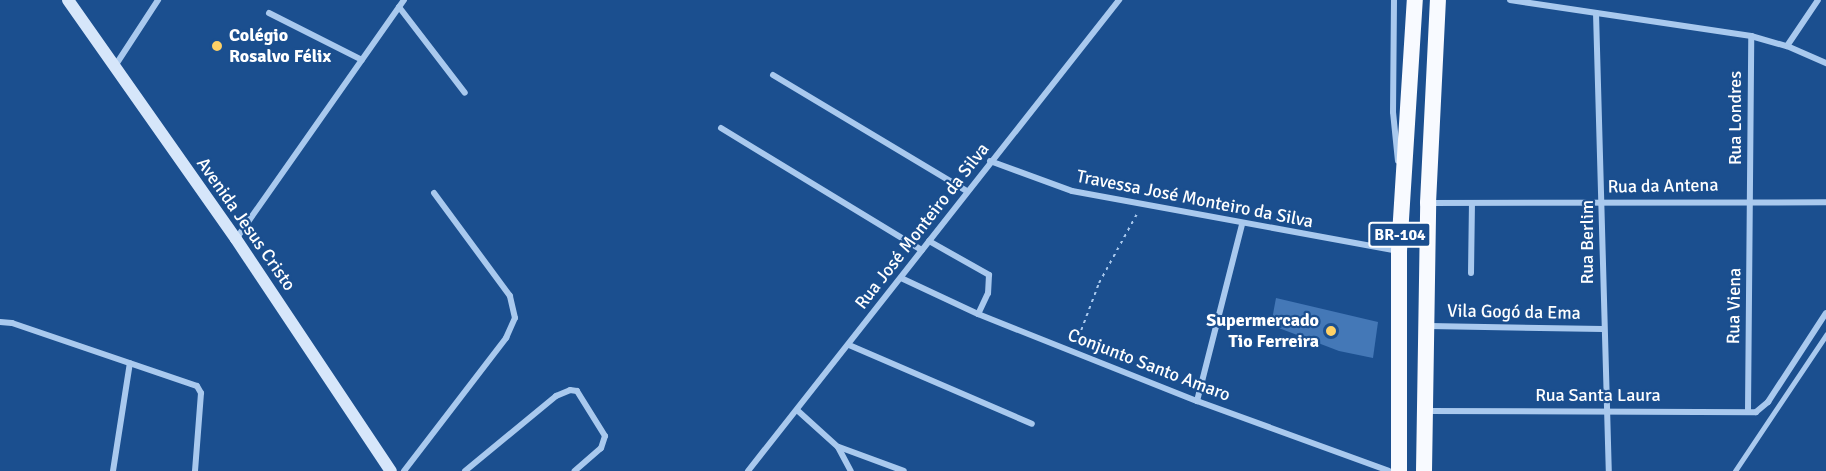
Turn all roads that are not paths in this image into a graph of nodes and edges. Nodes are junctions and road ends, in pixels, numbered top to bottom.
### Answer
1 (68, 0) edge
2 (158, 0) edge
3 (404, 0) edge
4 (1119, 0) edge
5 (1394, 0) edge
6 (1415, 0) edge
7 (1438, 0) edge
8 (1510, 0) edge
9 (1818, 0) edge
10 (399, 7) junction
11 (269, 13) dead end
12 (1596, 13) junction
13 (1751, 36) junction
14 (1787, 46) junction
15 (362, 60) junction
16 (1826, 63) edge
17 (115, 66) junction
18 (773, 75) dead end
19 (465, 93) dead end
20 (721, 128) dead end
21 (990, 161) junction
22 (1404, 178) junction
23 (967, 191) junction
24 (434, 192) dead end
25 (1750, 200) junction
26 (1602, 202) junction
27 (1826, 202) edge
28 (1428, 203) junction
29 (1472, 204) junction
30 (1242, 225) junction
31 (236, 239) junction
32 (929, 241) junction
33 (922, 250) junction
34 (1399, 251) junction
35 (1471, 273) dead end
36 (901, 278) junction
37 (1826, 313) edge
38 (978, 314) junction
39 (0, 322) edge
40 (1425, 326) junction
41 (1603, 328) junction
42 (1826, 335) edge
43 (849, 345) junction
44 (130, 363) junction
45 (1197, 401) junction
46 (1606, 409) junction
47 (797, 410) junction
48 (1423, 411) junction
49 (1748, 411) junction
50 (1032, 424) dead end
51 (838, 447) junction
52 (113, 471) edge
53 (195, 471) edge
54 (391, 471) edge
55 (404, 471) edge
56 (465, 471) edge
57 (575, 471) edge
58 (748, 471) edge
59 (851, 471) edge
60 (904, 471) edge
61 (1389, 471) edge
62 (1400, 471) edge
63 (1424, 471) edge
64 (1609, 471) edge
65 (1735, 471) edge

1 - 17 main road, Avenida Jesus Cristo
2 - 17 street
3 - 10 street
4 - 21 street, Rua José Monteiro da Silva
5 - 22 street
6 - 22 highway, BR-104
7 - 28 highway, BR-104
8 - 12 street
9 - 14 street
10 - 15 street
10 - 19 street
11 - 15 street
12 - 13 street
12 - 26 street, Rua Berlim
13 - 14 street
13 - 25 street, Rua Londres
14 - 16 street
15 - 31 street
17 - 31 main road, Avenida Jesus Cristo
18 - 23 street
20 - 33 street
21 - 23 street, Rua José Monteiro da Silva
21 - 30 street, Travessa José Monteiro da Silva
22 - 34 highway, BR-104
23 - 32 street, Rua José Monteiro da Silva
24 - 55 street
25 - 26 street, Rua da Antena
25 - 27 street, Rua da Antena
25 - 49 street, Rua Viena
26 - 29 street, Rua da Antena
26 - 41 street, Rua Berlim
28 - 29 street, Rua da Antena
28 - 40 highway, BR-104
29 - 35 street
30 - 34 street, Travessa José Monteiro da Silva
30 - 45 street
31 - 54 main road, Avenida Jesus Cristo
32 - 33 street, Rua José Monteiro da Silva
32 - 38 street
33 - 36 street, Rua José Monteiro da Silva
34 - 62 highway, BR-104
36 - 38 street, Conjunto Santo Amaro
36 - 43 street, Rua José Monteiro da Silva
37 - 49 street, Rua Santa Laura
38 - 45 street, Conjunto Santo Amaro
39 - 44 street
40 - 41 street, Vila Gogó da Ema
40 - 48 highway, BR-104
41 - 46 street, Rua Berlim
42 - 65 lane
43 - 47 street, Rua José Monteiro da Silva
43 - 50 street
44 - 52 street
44 - 53 street
45 - 61 street, Conjunto Santo Amaro
46 - 48 street, Rua Santa Laura
46 - 49 street, Rua Santa Laura
46 - 64 street, Rua Berlim
47 - 51 street
47 - 58 street, Rua José Monteiro da Silva
48 - 63 highway, BR-104
51 - 59 street
51 - 60 street
56 - 57 street

